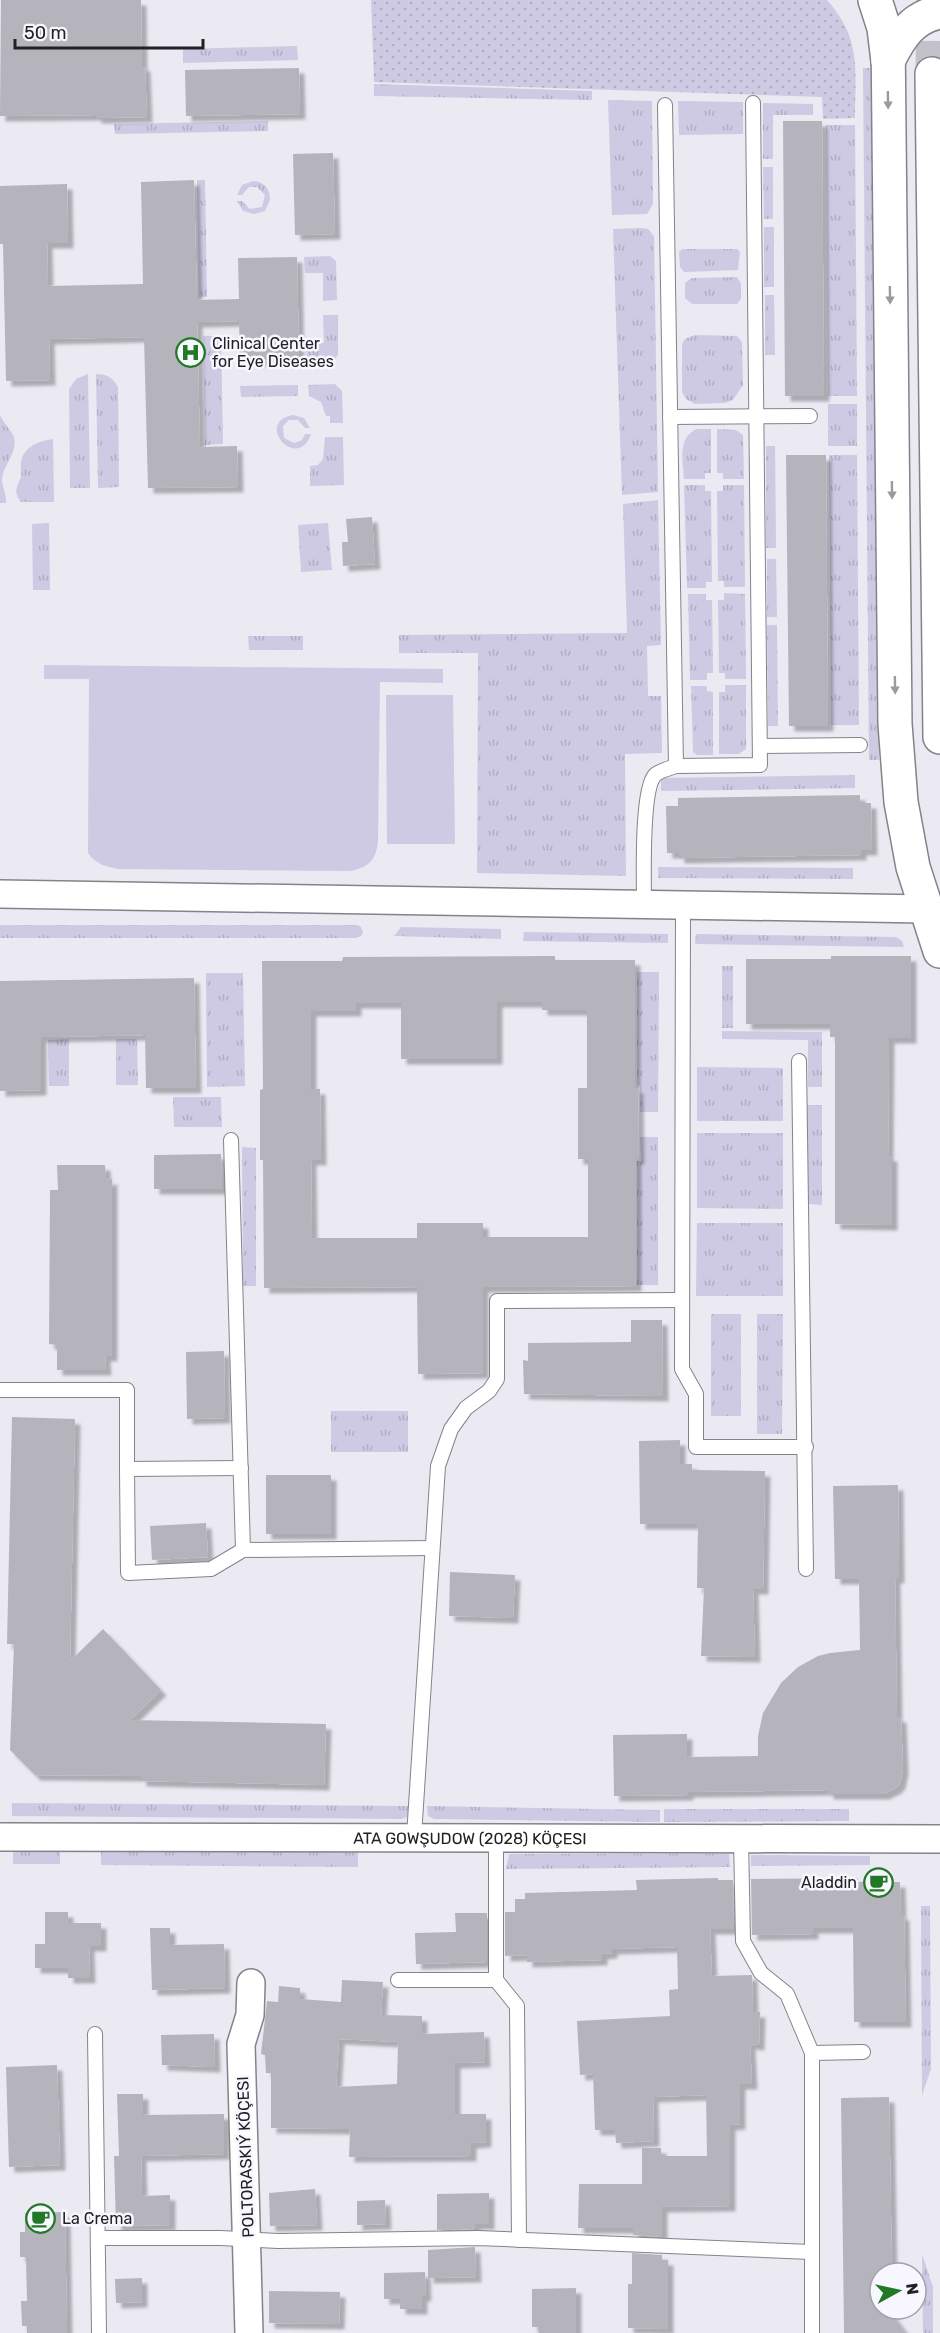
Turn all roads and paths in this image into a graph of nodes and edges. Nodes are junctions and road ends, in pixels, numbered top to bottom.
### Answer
1 (874, 0) edge
2 (889, 0) edge
3 (940, 12) edge
4 (888, 61) junction
5 (932, 74) tunnel mouth
6 (753, 103) dead end
7 (665, 105) dead end
8 (756, 416) junction
9 (810, 416) dead end
10 (670, 417) junction
11 (940, 737) edge
12 (860, 745) dead end
13 (760, 746) junction
14 (676, 766) junction
15 (0, 894) edge
16 (644, 904) junction
17 (683, 904) junction
18 (926, 909) junction
19 (940, 951) edge
20 (800, 1061) dead end
21 (231, 1140) dead end
22 (682, 1300) junction
23 (0, 1390) edge
24 (806, 1448) junction
25 (241, 1468) junction
26 (127, 1469) junction
27 (432, 1548) junction
28 (243, 1550) junction
29 (806, 1569) dead end
30 (414, 1836) junction
31 (0, 1837) edge
32 (496, 1837) junction
33 (741, 1838) junction
34 (940, 1839) edge
35 (398, 1980) dead end
36 (495, 1980) junction
37 (251, 1983) dead end
38 (95, 2034) dead end
39 (863, 2052) dead end
40 (812, 2053) junction
41 (98, 2238) junction
42 (248, 2239) junction
43 (519, 2240) junction
44 (811, 2252) junction
45 (99, 2333) edge
46 (249, 2333) edge
47 (812, 2333) edge

1 - 4 main road
2 - 4 main road
3 - 4 main road
4 -> 18 main road
5 - 11 main road
6 - 8 lane
7 - 10 lane
8 - 9 lane
8 - 10 lane
8 - 13 lane
10 - 14 lane
12 - 13 lane
13 - 14 lane
14 - 16 lane
15 - 16 street
16 - 17 street
17 - 18 street
17 - 22 lane
18 - 19 main road
20 - 24 lane
21 - 25 lane
22 - 24 lane
22 - 27 lane
23 - 26 lane
24 - 29 lane
25 - 26 lane
25 - 28 lane
26 - 28 lane
27 - 28 lane
27 - 30 lane
30 - 31 street, ATA GOWŞUDOW (2028) KÖÇESI
30 - 32 street, ATA GOWŞUDOW (2028) KÖÇESI
32 - 33 street, ATA GOWŞUDOW (2028) KÖÇESI
32 - 36 lane
33 - 34 street, ATA GOWŞUDOW (2028) KÖÇESI
33 - 40 lane
35 - 36 lane
36 - 43 lane
37 - 42 street, POLTORASKIÝ KÖÇESI
38 - 41 lane
39 - 40 lane
40 - 44 lane
41 - 42 lane
41 - 45 lane
42 - 43 lane
42 - 46 street, POLTORASKIÝ KÖÇESI
43 - 44 lane
44 - 47 lane

